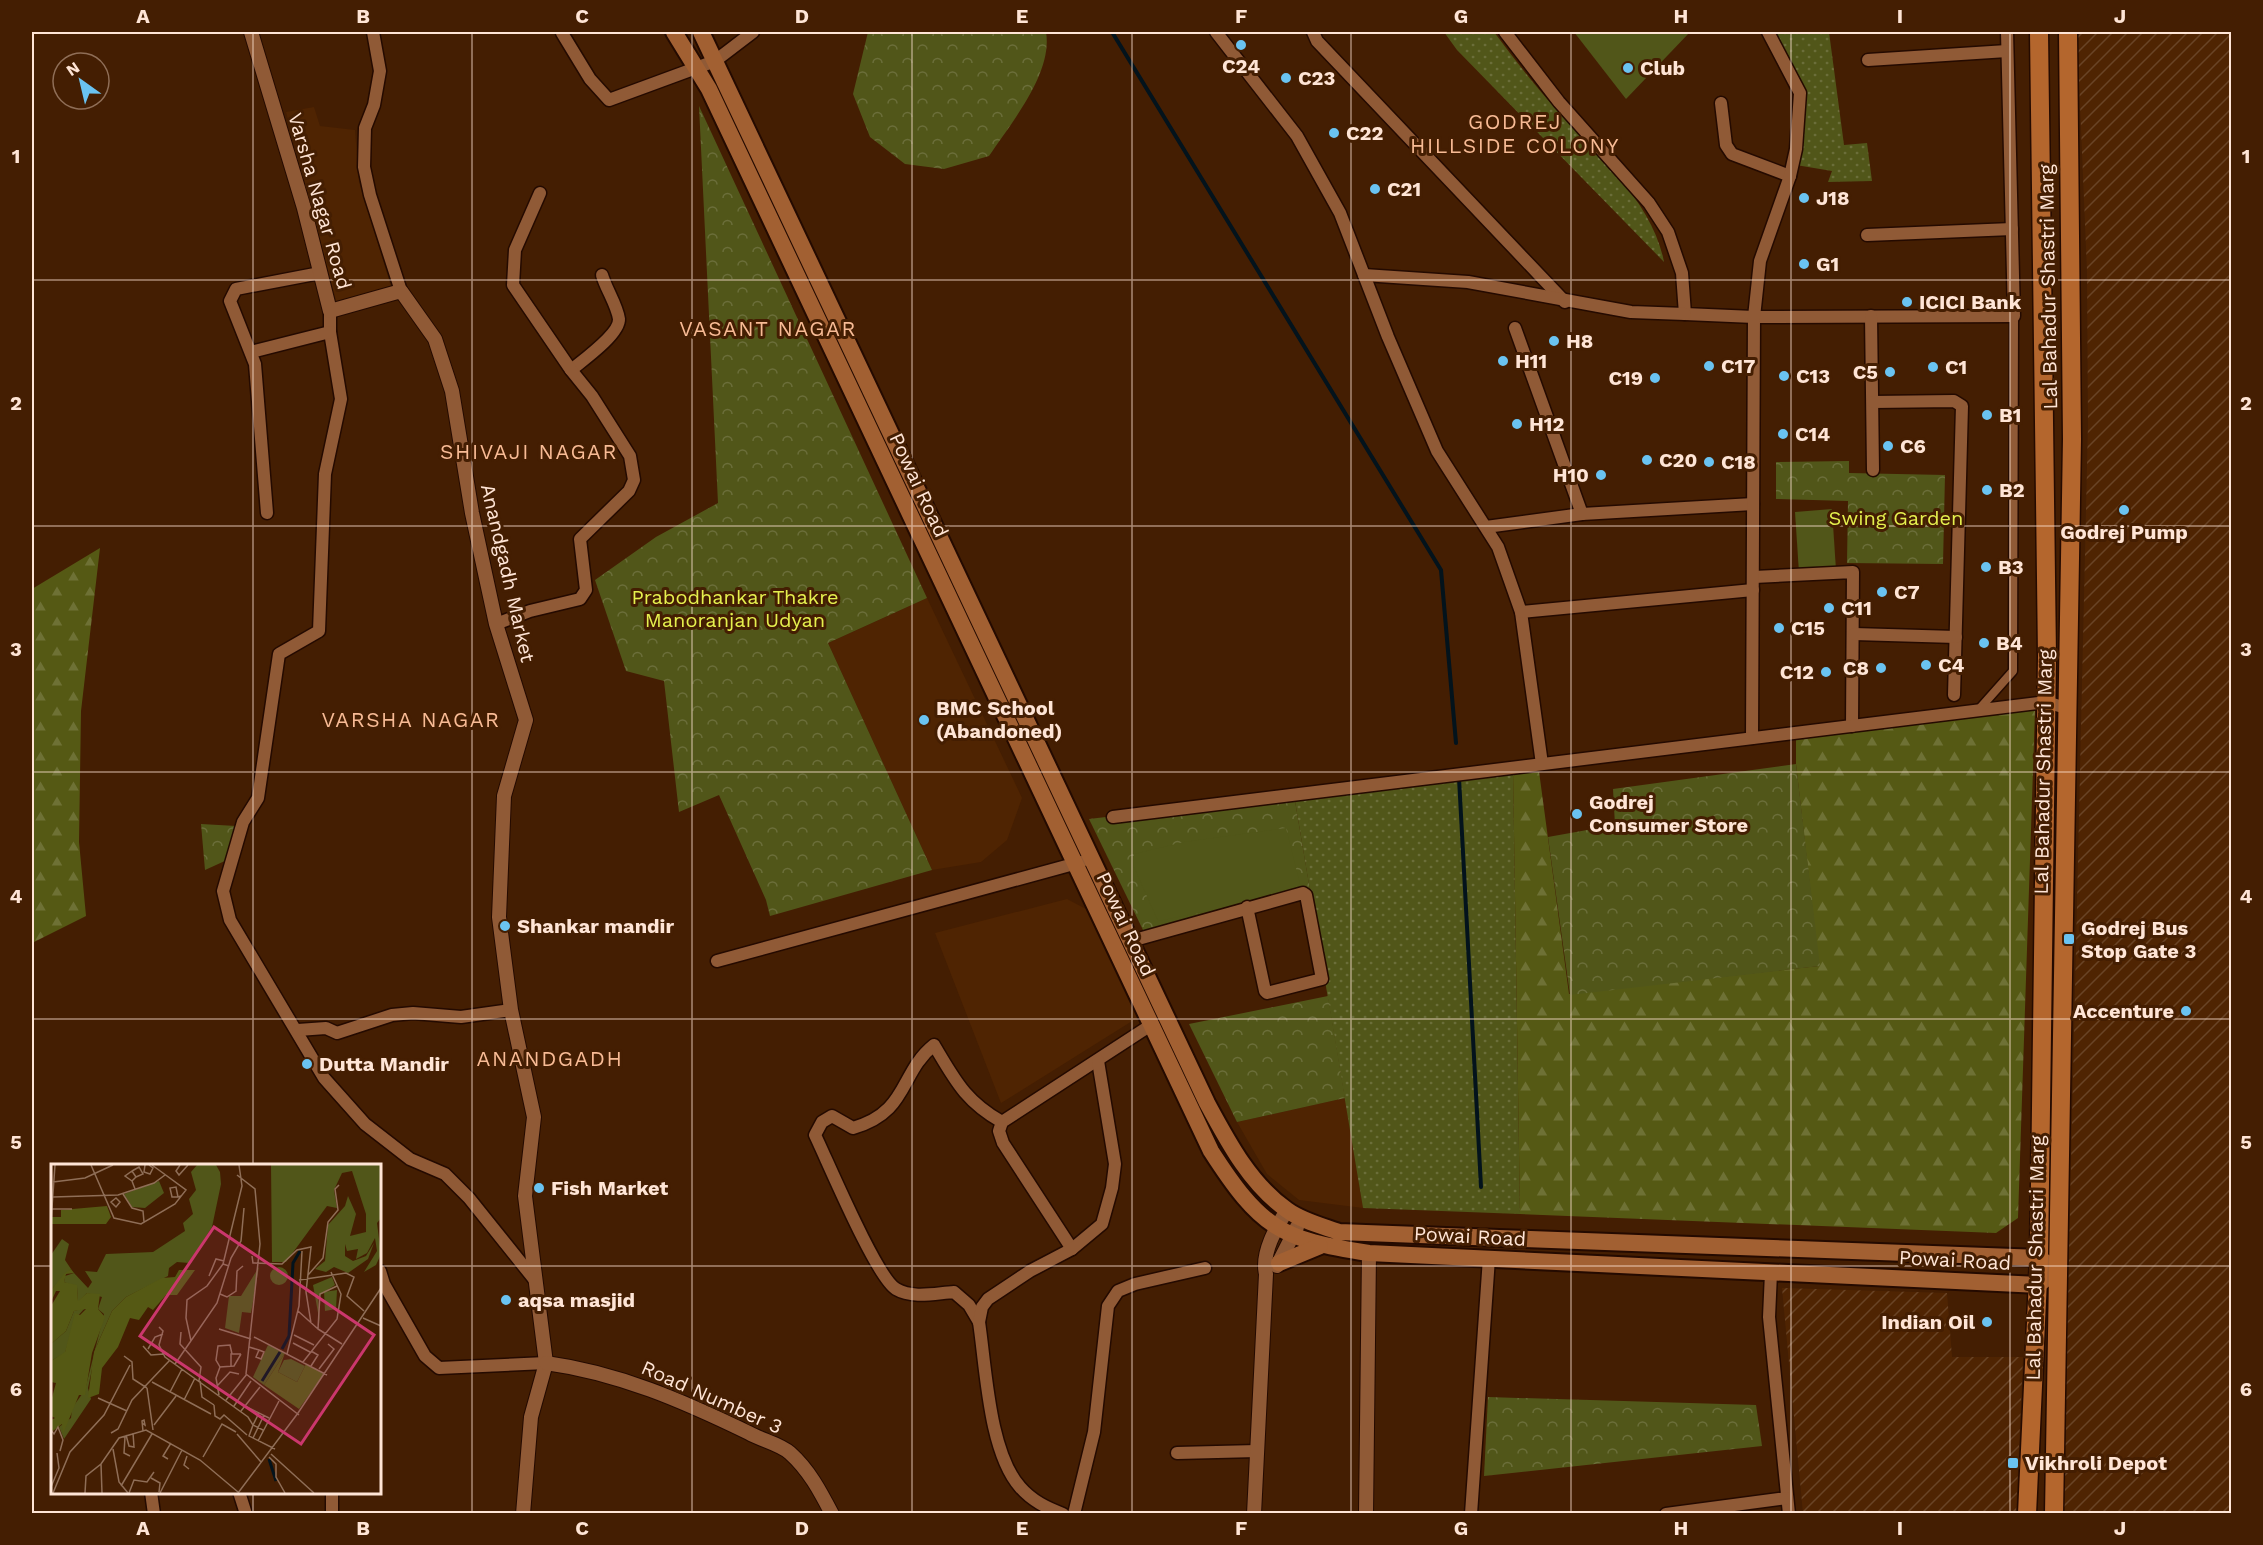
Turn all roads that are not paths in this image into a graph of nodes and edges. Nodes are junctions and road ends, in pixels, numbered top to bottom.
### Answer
1 (251, 32) edge
2 (373, 32) edge
3 (674, 32) edge
4 (701, 32) edge
5 (753, 32) edge
6 (1216, 32) edge
7 (1313, 32) edge
8 (1505, 32) edge
9 (1768, 32) edge
10 (2007, 32) edge
11 (2039, 32) edge
12 (2068, 32) edge
13 (562, 33) dead end
14 (2007, 51) junction
15 (1868, 60) dead end
16 (715, 61) junction
17 (697, 68) junction
18 (1721, 103) dead end
19 (1791, 176) junction
20 (540, 193) dead end
21 (790, 220) junction
22 (774, 228) junction
23 (2012, 229) junction
24 (1867, 235) dead end
25 (320, 273) junction
26 (602, 275) dead end
27 (1364, 275) junction
28 (401, 291) junction
29 (1566, 302) junction
30 (330, 311) junction
31 (1684, 314) junction
32 (1871, 316) junction
33 (2014, 316) junction
34 (1754, 317) junction
35 (1515, 328) dead end
36 (330, 332) junction
37 (251, 352) junction
38 (571, 370) junction
39 (1873, 402) junction
40 (1874, 470) dead end
41 (1753, 504) junction
42 (267, 513) dead end
43 (1582, 514) junction
44 (1486, 527) junction
45 (1753, 584) junction
46 (1521, 612) junction
47 (496, 624) junction
48 (1854, 634) junction
49 (1956, 637) junction
50 (1954, 695) dead end
51 (2046, 702) junction
52 (1981, 707) dead end
53 (2066, 708) junction
54 (1852, 726) junction
55 (1752, 738) junction
56 (1542, 764) junction
57 (1113, 817) dead end
58 (1092, 859) junction
59 (1074, 864) junction
60 (1247, 907) junction
61 (1131, 940) junction
62 (717, 961) dead end
63 (511, 1010) junction
64 (1151, 1025) junction
65 (298, 1030) junction
66 (1098, 1061) junction
67 (1002, 1122) junction
68 (1294, 1214) junction
69 (1276, 1228) junction
70 (1292, 1236) junction
71 (1320, 1246) junction
72 (1072, 1249) junction
73 (1369, 1253) junction
74 (1489, 1258) junction
75 (2039, 1258) junction
76 (1279, 1263) junction
77 (1205, 1268) dead end
78 (2057, 1270) junction
79 (381, 1273) edge
80 (1771, 1273) junction
81 (1266, 1274) junction
82 (534, 1279) junction
83 (2038, 1285) junction
84 (980, 1322) junction
85 (546, 1363) junction
86 (1257, 1451) junction
87 (1177, 1453) dead end
88 (2028, 1472) junction
89 (2054, 1472) junction
90 (152, 1494) edge
91 (240, 1494) edge
92 (332, 1494) edge
93 (1787, 1498) junction
94 (1714, 1510) edge
95 (154, 1514) edge
96 (246, 1514) edge
97 (332, 1514) edge
98 (523, 1514) edge
99 (831, 1514) edge
100 (1063, 1514) edge
101 (1074, 1514) edge
102 (1254, 1514) edge
103 (1366, 1514) edge
104 (1471, 1514) edge
105 (1666, 1514) edge
106 (1789, 1514) edge
107 (2027, 1514) edge
108 (2054, 1514) edge

1 - 25 street, Varsha Nagar Road
2 - 28 street
3 - 17 main road, Powai Road
4 - 16 main road, Powai Road
5 - 16 street
6 - 27 street
7 - 29 street
8 - 31 street
9 - 19 street
10 - 14 street
11 - 51 main road, Lal Bahadur Shastri Marg
12 - 53 main road, Lal Bahadur Shastri Marg
13 - 17 street
14 - 15 street
14 - 23 street
16 - 17 street
16 - 21 main road, Powai Road
17 - 22 main road, Powai Road
18 - 19 street
19 - 34 street
20 - 38 street
21 - 22 main road
21 - 58 main road, Powai Road
22 - 59 main road, Powai Road
23 - 24 street
23 - 33 street
25 - 30 street, Varsha Nagar Road
25 - 37 street
26 - 38 street
27 - 29 street
27 - 44 street
28 - 30 street, Varsha Nagar Road
28 - 47 street, Anandgadh Market
29 - 31 street
30 - 36 street
31 - 34 street
32 - 33 street
32 - 34 street
32 - 39 street
33 - 52 street
34 - 41 street
35 - 43 street
36 - 37 street
36 - 65 street
37 - 42 street
38 - 47 street
39 - 40 street
39 - 49 street
41 - 43 street
41 - 45 street
43 - 44 street
44 - 46 street
45 - 46 street
45 - 48 street
45 - 55 street
46 - 56 street
47 - 63 street, Anandgadh Market
48 - 49 street
48 - 54 street
49 - 50 street
51 - 53 street
51 - 54 street
51 - 75 main road, Lal Bahadur Shastri Marg
53 - 78 main road, Lal Bahadur Shastri Marg
54 - 55 street
55 - 56 street
56 - 57 street
58 - 59 street
58 - 61 main road, Powai Road
59 - 62 street
59 - 64 main road, Powai Road
60 - 60 street
60 - 61 street
61 - 68 main road, Powai Road
63 - 65 street
63 - 82 street, Anandgadh Market
64 - 66 street
64 - 69 main road, Powai Road
65 - 82 street
66 - 67 street
66 - 72 street
67 - 72 street
67 - 84 street
68 - 69 street
68 - 70 street
68 - 75 main road, Powai Road
69 - 70 main road, Powai Road
69 - 81 street
70 - 71 main road, Powai Road
70 - 76 street
71 - 73 main road, Powai Road
71 - 76 main road
72 - 84 street
73 - 74 main road, Powai Road
73 - 103 street
74 - 80 main road, Powai Road
74 - 104 street
75 - 78 main road, Powai Road
75 - 83 main road, Lal Bahadur Shastri Marg
76 - 81 street
77 - 101 street
78 - 83 main road
78 - 89 main road, Lal Bahadur Shastri Marg
79 - 85 street
80 - 83 main road, Powai Road
80 - 93 street
81 - 86 street
82 - 85 street, Anandgadh Market
83 - 88 main road, Lal Bahadur Shastri Marg
84 - 100 street
85 - 98 street, Anandgadh Market
85 - 99 street, Road Number 3
86 - 87 street
86 - 102 street
88 - 89 main road
88 - 107 main road, Lal Bahadur Shastri Marg
89 - 108 main road, Lal Bahadur Shastri Marg
90 - 95 street
91 - 96 street
92 - 97 street
93 - 94 street
93 - 106 street
94 - 105 street

